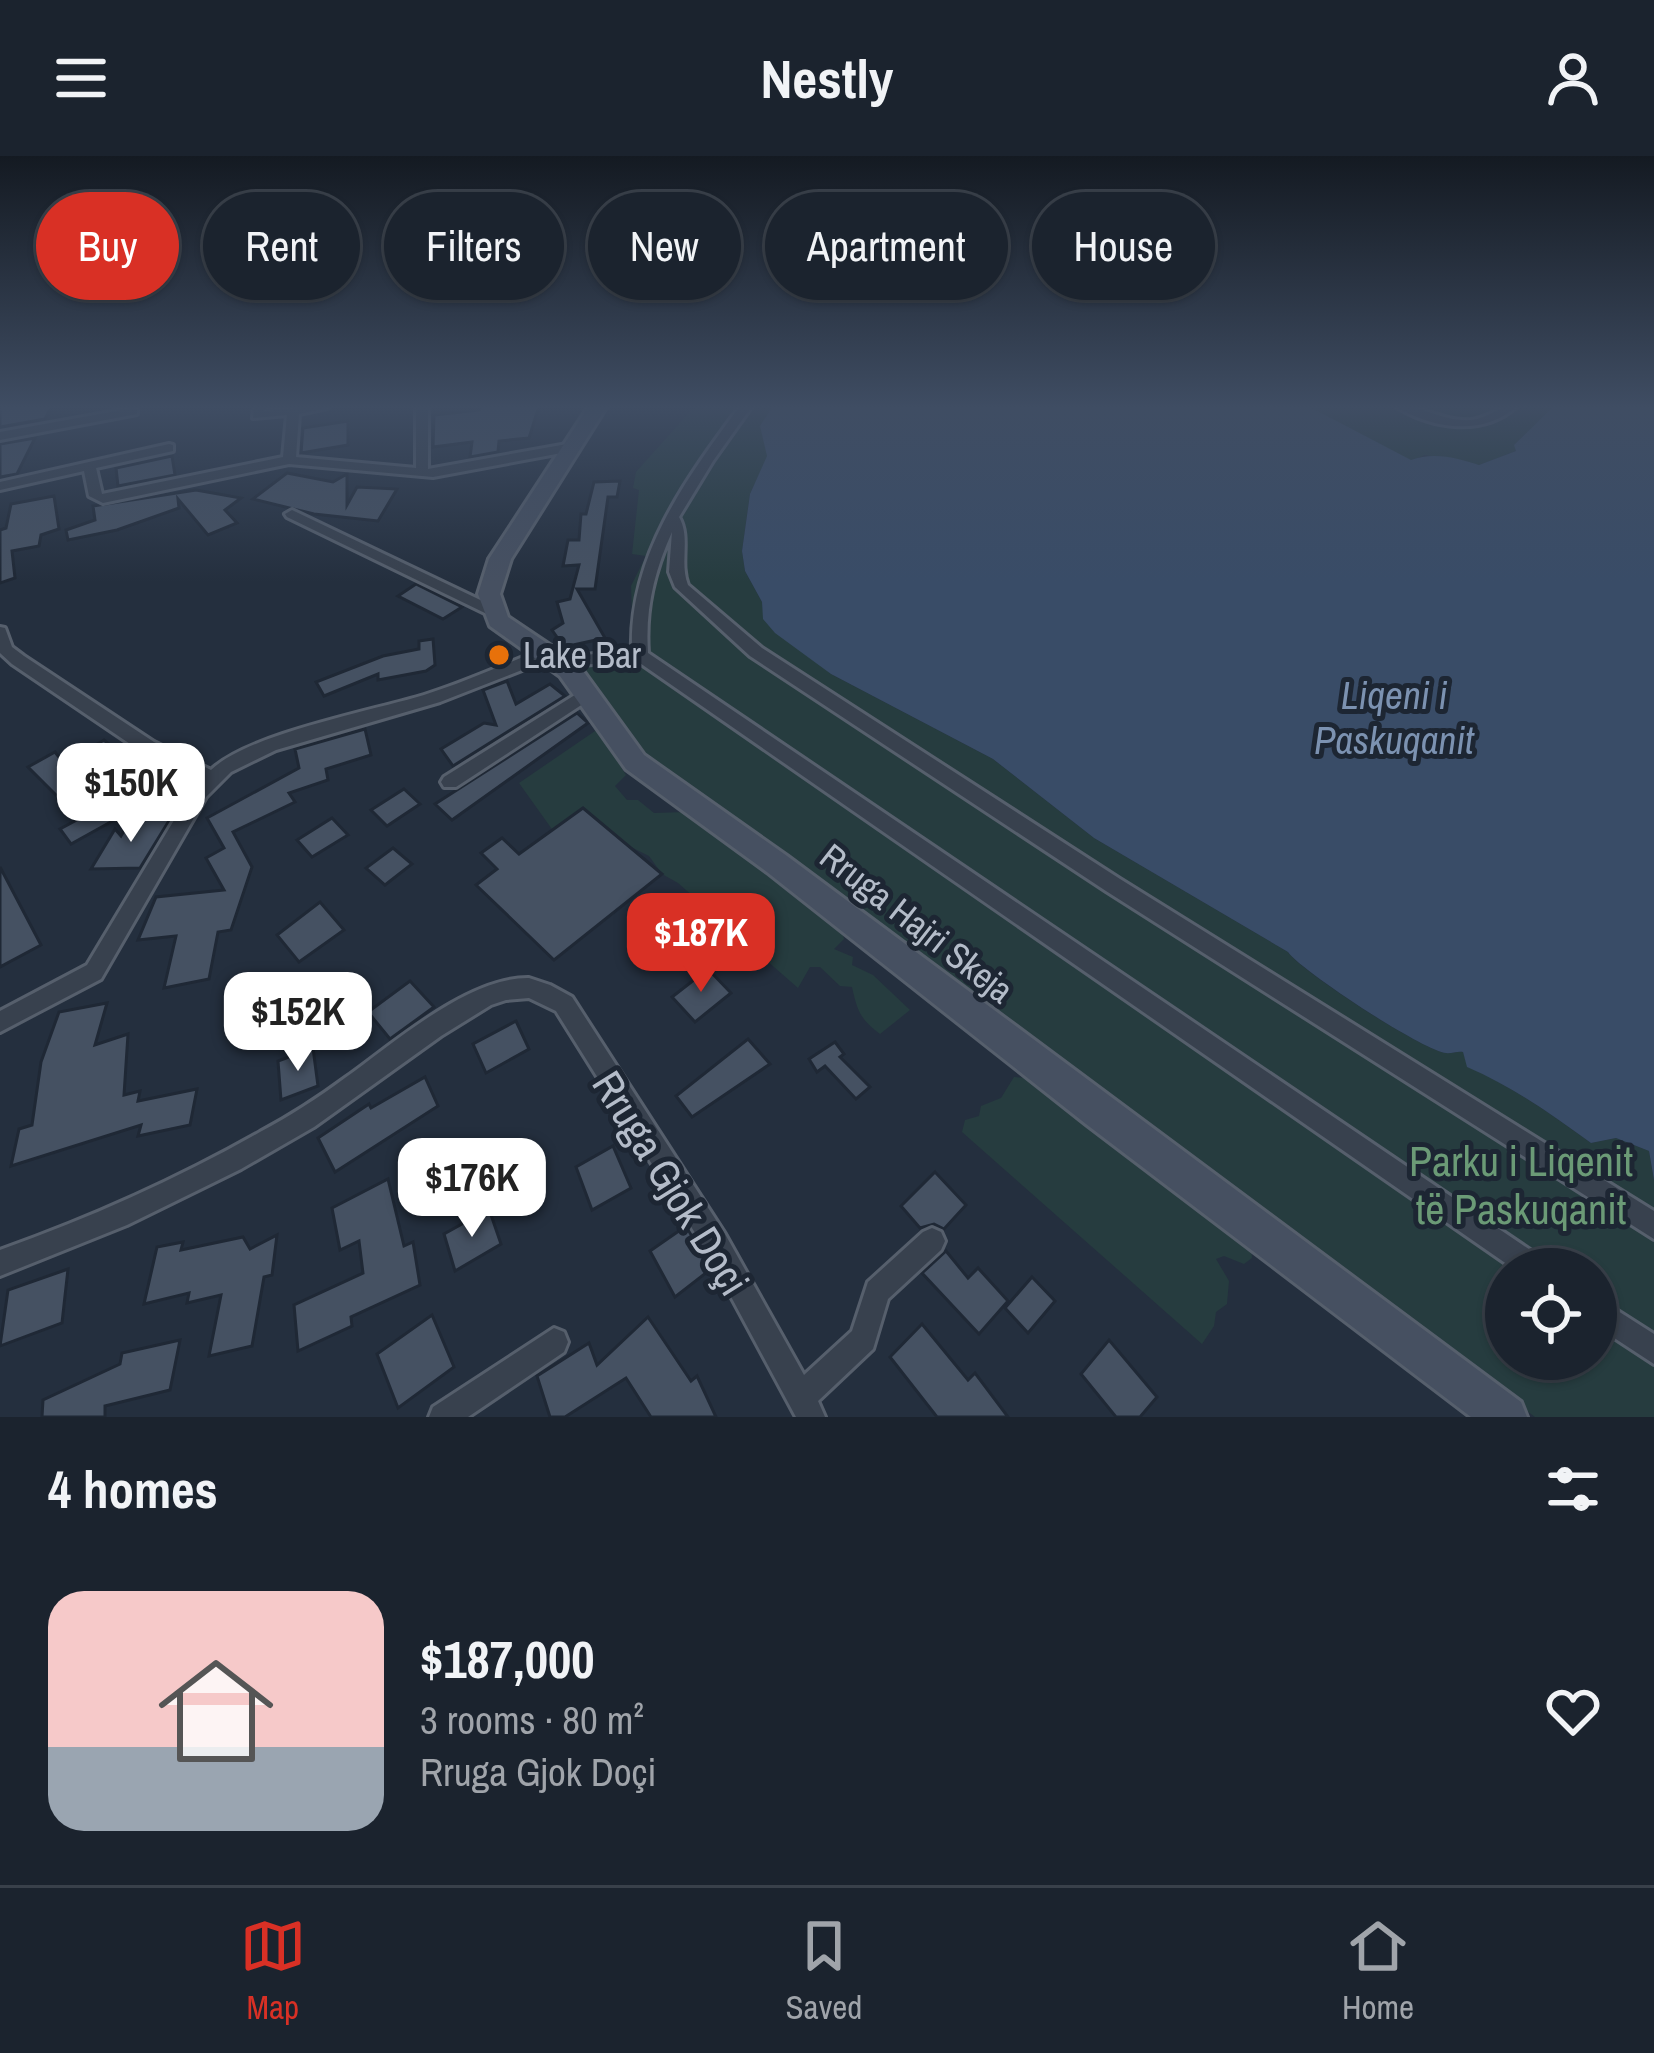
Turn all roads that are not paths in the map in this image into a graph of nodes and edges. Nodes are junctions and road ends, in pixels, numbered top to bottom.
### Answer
1 (102, 465) edge
2 (266, 465) edge
3 (339, 465) edge
4 (422, 465) edge
5 (469, 465) edge
6 (557, 465) edge
7 (709, 465) edge
8 (90, 468) junction
9 (422, 473) junction
10 (0, 486) edge
11 (292, 514) dead end
12 (674, 519) junction
13 (492, 611) junction
14 (0, 632) edge
15 (640, 655) junction
16 (559, 659) junction
17 (586, 694) junction
18 (212, 778) junction
19 (450, 782) dead end
20 (0, 1022) edge
21 (1654, 1226) edge
22 (932, 1241) dead end
23 (1505, 1248) edge
24 (0, 1263) edge
25 (1617, 1324) edge
26 (554, 1342) dead end
27 (1654, 1350) edge
28 (805, 1407) edge
29 (443, 1417) edge
30 (1506, 1417) edge

1 - 8 street
2 - 8 street
3 - 9 street
4 - 9 street
5 - 9 street
6 - 13 street
7 - 12 street
8 - 10 street
11 - 13 street
12 - 15 street
12 - 21 street
13 - 16 street, Rruga Hajri Skeja
14 - 18 street
15 - 16 street
15 - 23 street
16 - 17 street, Rruga Hajri Skeja
16 - 18 street
17 - 19 street
17 - 30 street, Rruga Hajri Skeja
18 - 20 street
22 - 28 street
24 - 28 street, Rruga Gjok Doçi
25 - 27 street
26 - 29 street

